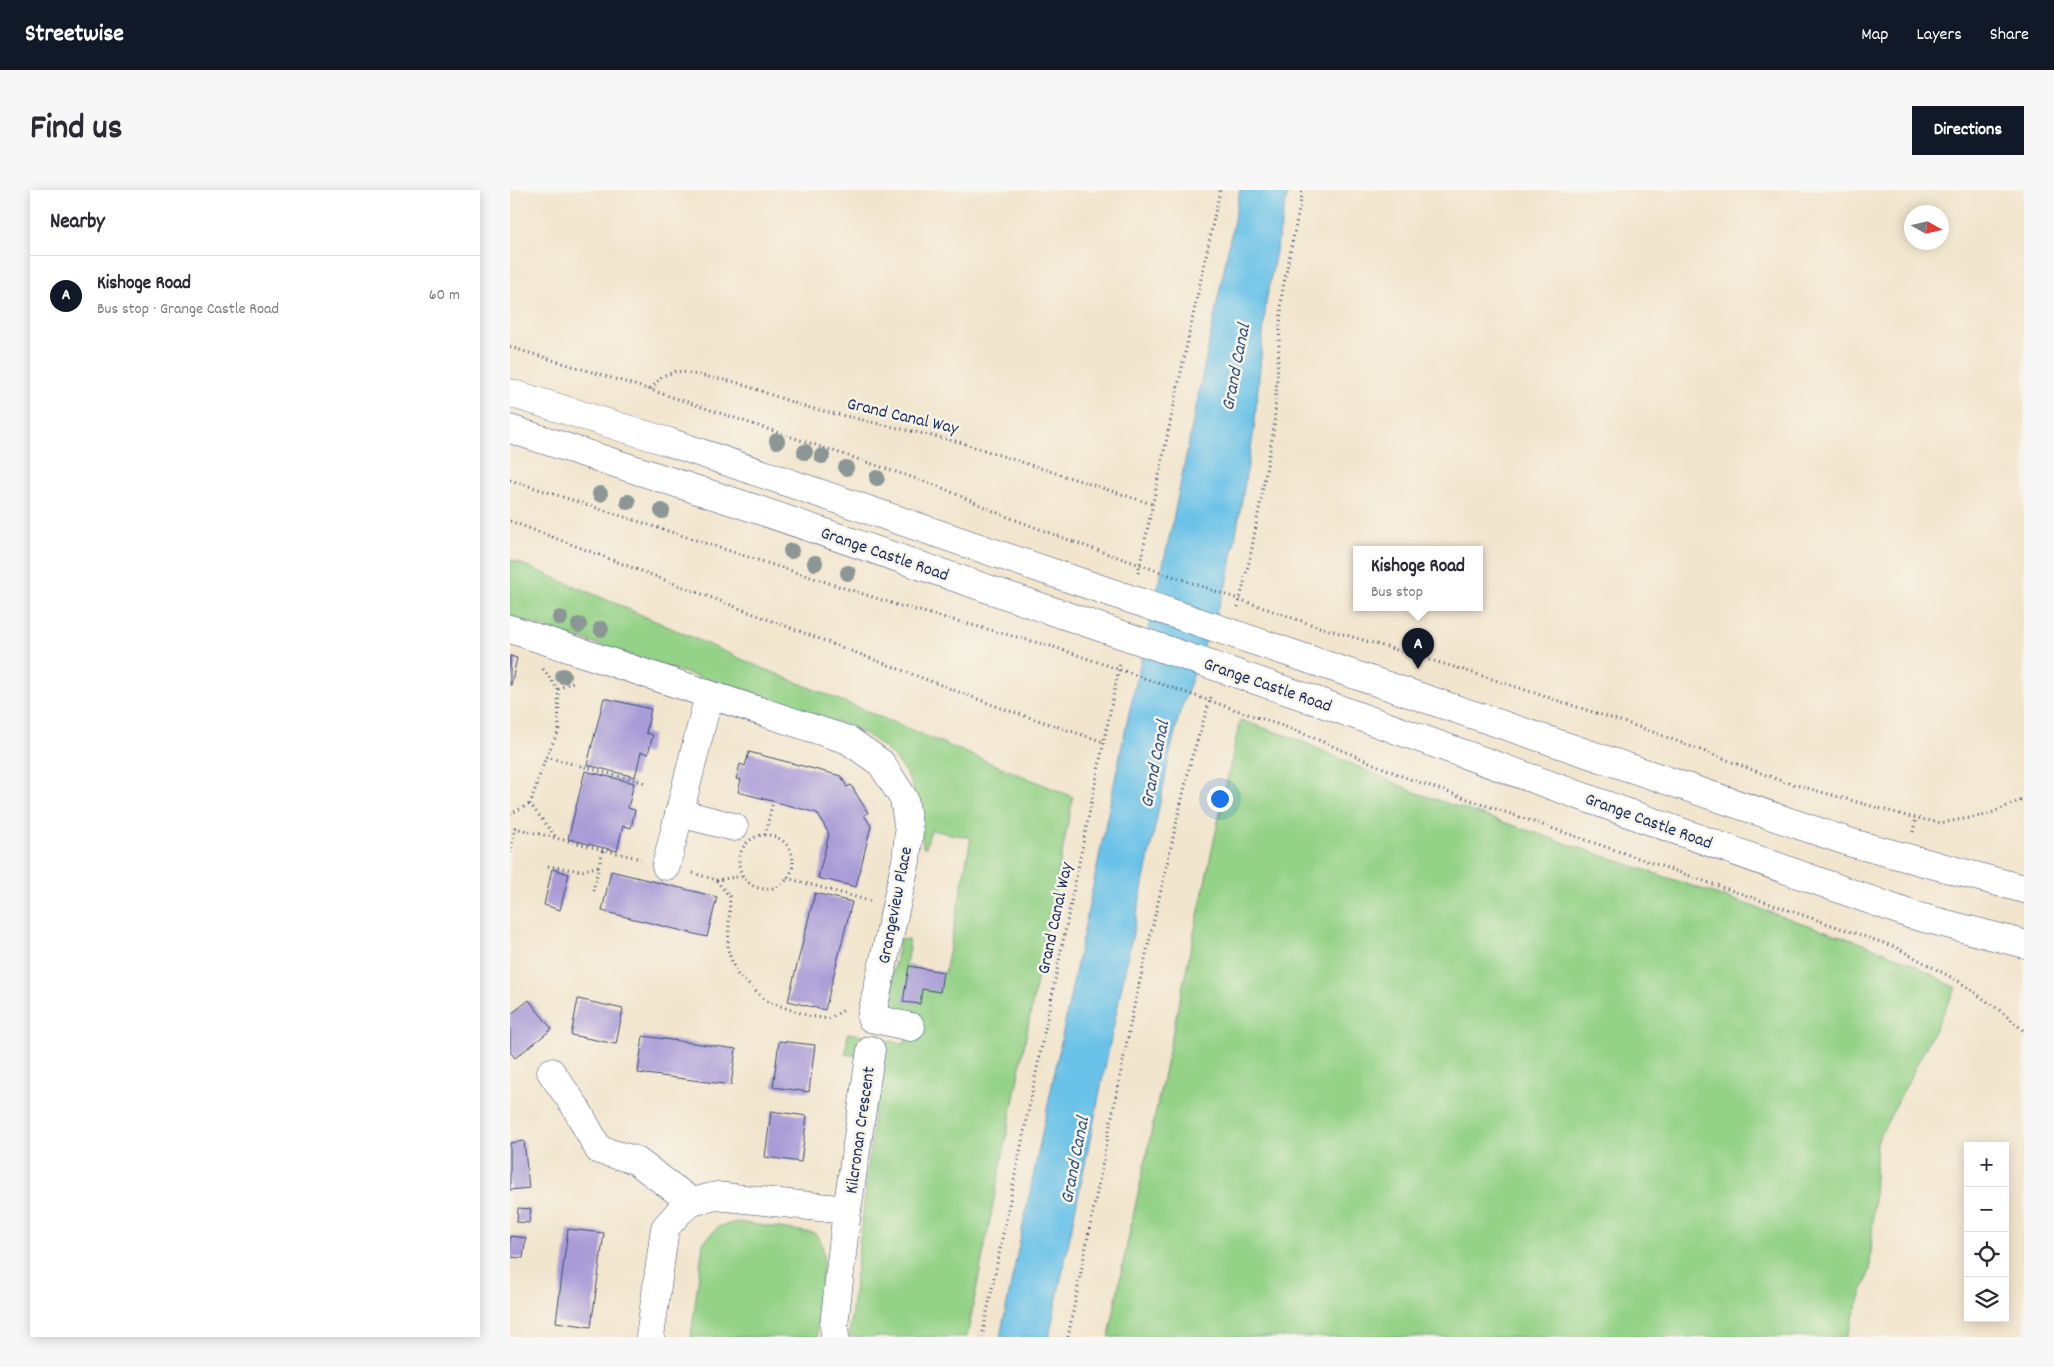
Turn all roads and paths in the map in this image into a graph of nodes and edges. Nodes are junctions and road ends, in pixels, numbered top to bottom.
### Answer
1 (1220, 190) edge
2 (1303, 190) edge
3 (510, 347) edge
4 (651, 390) junction
5 (510, 393) edge
6 (510, 429) edge
7 (510, 480) edge
8 (1152, 504) junction
9 (510, 521) edge
10 (1137, 580) dead end
11 (1236, 613) dead end
12 (510, 629) edge
13 (1121, 656) dead end
14 (542, 662) dead end
15 (578, 679) dead end
16 (1214, 686) dead end
17 (558, 689) junction
18 (709, 695) junction
19 (1104, 742) junction
20 (546, 757) junction
21 (646, 783) dead end
22 (2024, 799) edge
23 (530, 804) junction
24 (772, 805) dead end
25 (510, 814) edge
26 (679, 814) junction
27 (734, 827) dead end
28 (765, 835) junction
29 (556, 837) junction
30 (603, 850) junction
31 (510, 853) edge
32 (548, 866) dead end
33 (599, 866) junction
34 (666, 866) junction
35 (743, 876) junction
36 (787, 878) junction
37 (716, 880) junction
38 (2024, 890) edge
39 (593, 891) dead end
40 (871, 901) dead end
41 (2024, 944) edge
42 (873, 1008) junction
43 (911, 1026) dead end
44 (2024, 1031) edge
45 (871, 1050) dead end
46 (551, 1072) dead end
47 (692, 1202) junction
48 (847, 1210) junction
49 (650, 1337) edge
50 (834, 1337) edge
51 (982, 1337) edge
52 (1068, 1337) edge

1 - 8 path
2 - 11 path
3 - 4 path
4 - 8 path, Grand Canal Way
4 - 22 path, bridge
5 - 38 main road, Grange Castle Road, bridge
6 - 41 main road, Grange Castle Road, bridge
7 - 44 path, bridge
8 - 10 path
9 - 19 path
12 - 18 main road, Grangeview Place
13 - 19 path, Grand Canal Way
14 - 17 path
15 - 17 path
16 - 52 path
17 - 20 path
18 - 26 main road
18 - 42 main road, Grangeview Place
19 - 51 path, Grand Canal Way
20 - 21 path
20 - 23 path
23 - 25 path
23 - 29 path
24 - 28 path
26 - 27 main road
26 - 34 main road
28 - 35 path
28 - 36 path
29 - 30 path
29 - 31 path
30 - 33 path
30 - 34 path
32 - 33 path
33 - 39 path
34 - 37 path
35 - 36 path
35 - 37 path
36 - 40 path
37 - 42 path
42 - 43 main road
45 - 48 main road, Kilcronan Crescent
46 - 47 main road
47 - 48 main road, Kilcronan Crescent
47 - 49 main road, Kilcronan Crescent
48 - 50 main road, Kilcronan Crescent

